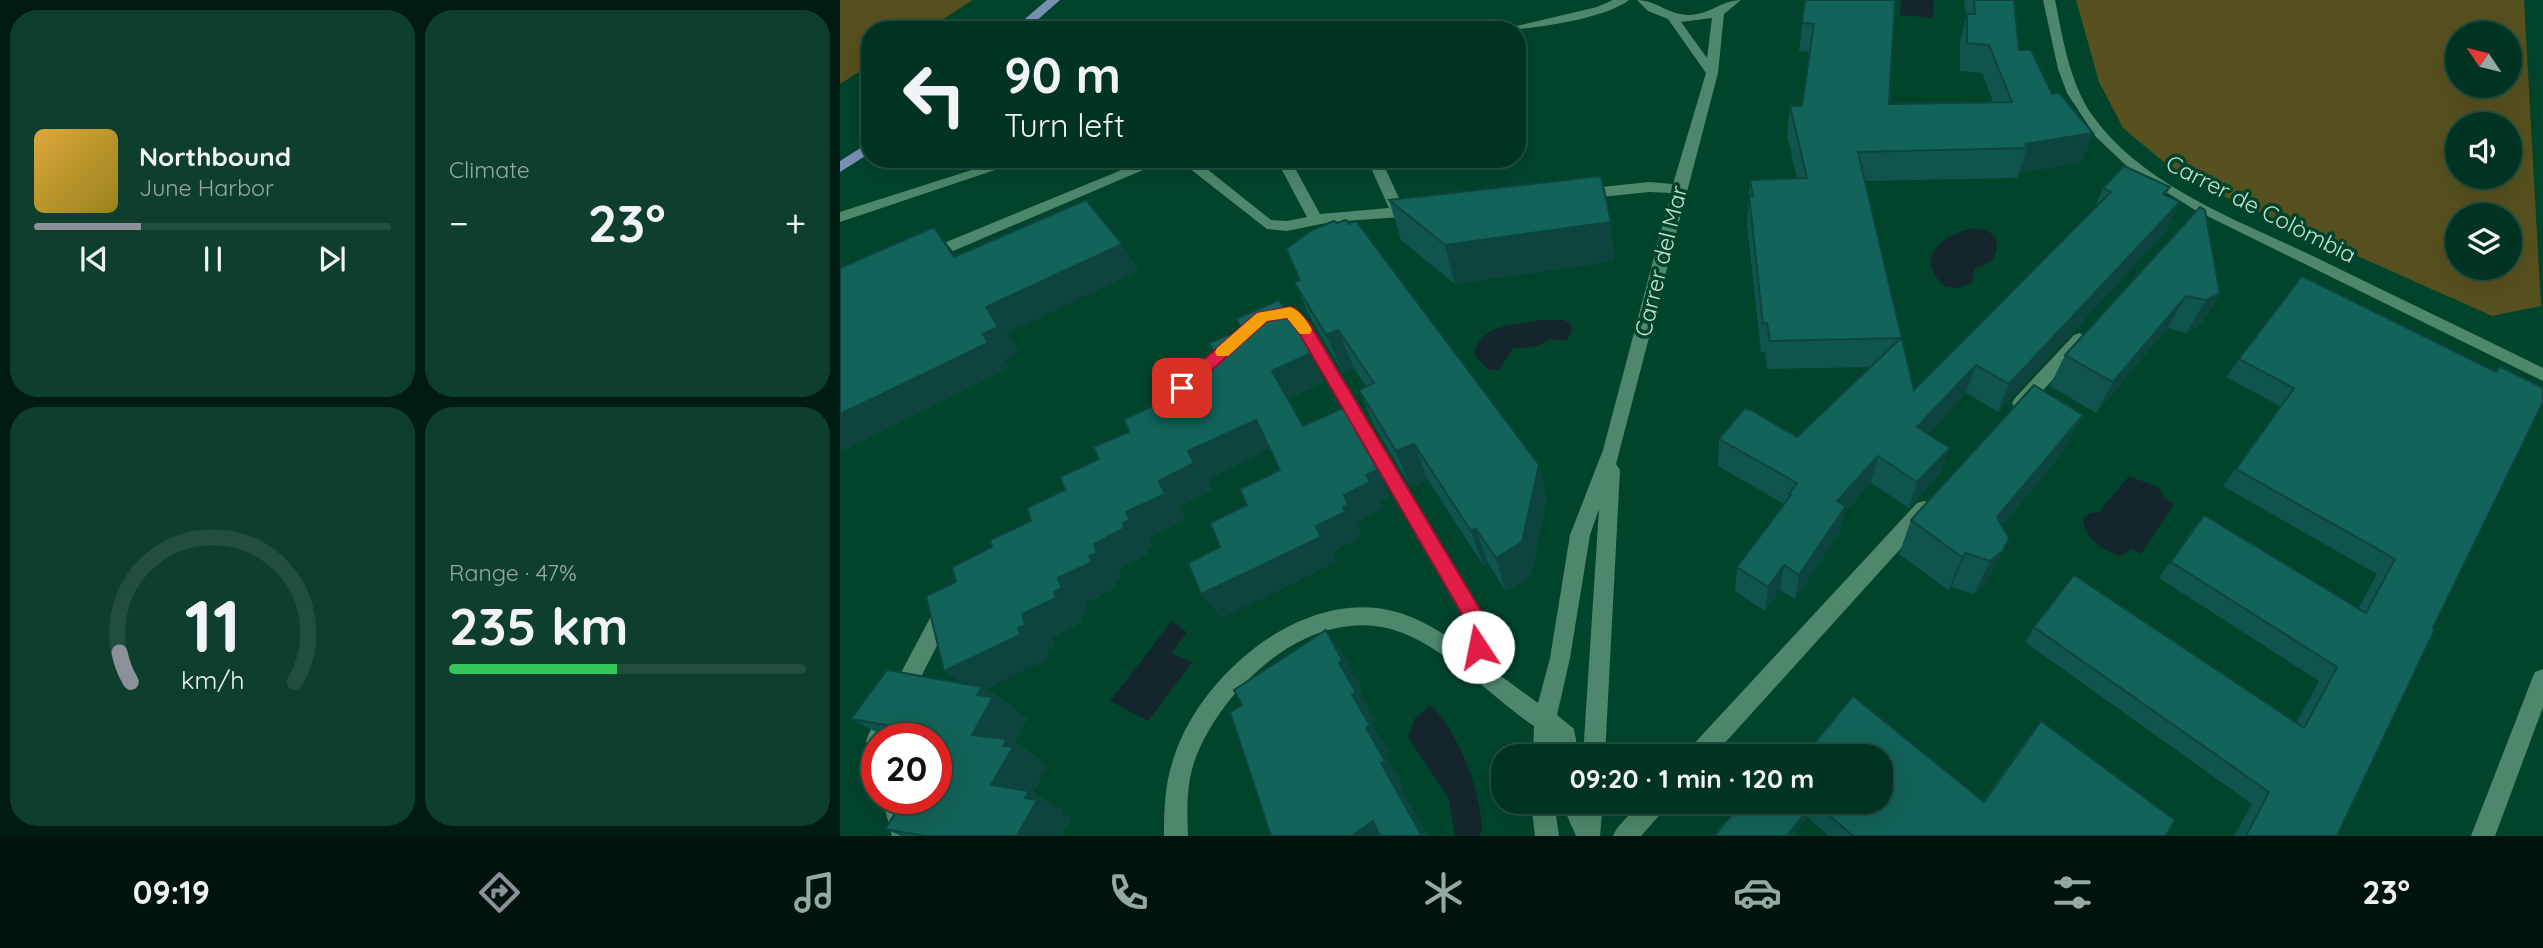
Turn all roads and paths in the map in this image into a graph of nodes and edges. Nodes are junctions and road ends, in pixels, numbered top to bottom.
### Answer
1 (1054, 0) edge
2 (1623, 0) edge
3 (1643, 0) edge
4 (1735, 0) edge
5 (2049, 0) edge
6 (1600, 10) junction
7 (1658, 13) junction
8 (1718, 14) junction
9 (1672, 17) junction
10 (1029, 21) edge
11 (1526, 26) edge
12 (1712, 73) junction
13 (861, 153) edge
14 (840, 168) edge
15 (993, 168) edge
16 (1136, 168) edge
17 (1199, 168) edge
18 (1288, 168) edge
19 (1378, 168) edge
20 (1679, 189) junction
21 (1565, 196) edge
22 (1426, 210) edge
23 (1398, 213) junction
24 (840, 218) edge
25 (1316, 220) junction
26 (917, 260) edge
27 (1252, 326) edge
28 (2091, 326) edge
29 (2543, 374) edge
30 (2008, 416) edge
31 (1612, 450) junction
32 (1933, 499) edge
33 (953, 595) edge
34 (1480, 672) junction
35 (2543, 679) edge
36 (1545, 718) junction
37 (886, 723) edge
38 (1544, 744) edge
39 (1567, 744) edge
40 (1595, 744) edge
41 (1709, 744) edge
42 (898, 814) edge
43 (1544, 814) edge
44 (1579, 814) edge
45 (1590, 814) edge
46 (1645, 814) edge
47 (905, 836) edge
48 (1176, 836) edge
49 (1547, 836) edge
50 (1589, 836) edge
51 (1625, 836) edge
52 (2483, 836) edge

1 - 10 main road
2 - 6 street
3 - 7 street
4 - 8 street
5 - 29 street, Carrer de Colòmbia
6 - 7 street
6 - 11 street
7 - 9 street
8 - 9 street
8 - 12 street, Carrer del Mar
9 - 12 street
12 - 20 street, Carrer del Mar
13 - 14 main road
15 - 24 street
16 - 26 street
17 - 25 street
18 - 25 street
19 - 23 street
20 - 21 street
20 - 31 street, Carrer del Mar
22 - 23 street
23 - 25 street
27 - 34 street
28 - 30 street
31 - 36 street, Carrer del Mar
31 - 40 street, Carrer del Mar
32 - 41 street
33 - 37 street
34 - 36 street
34 - 48 street
35 - 52 street
36 - 38 street, Carrer del Mar
36 - 39 street
42 - 47 street
43 - 49 street
44 - 50 street
45 - 50 street
46 - 51 street

